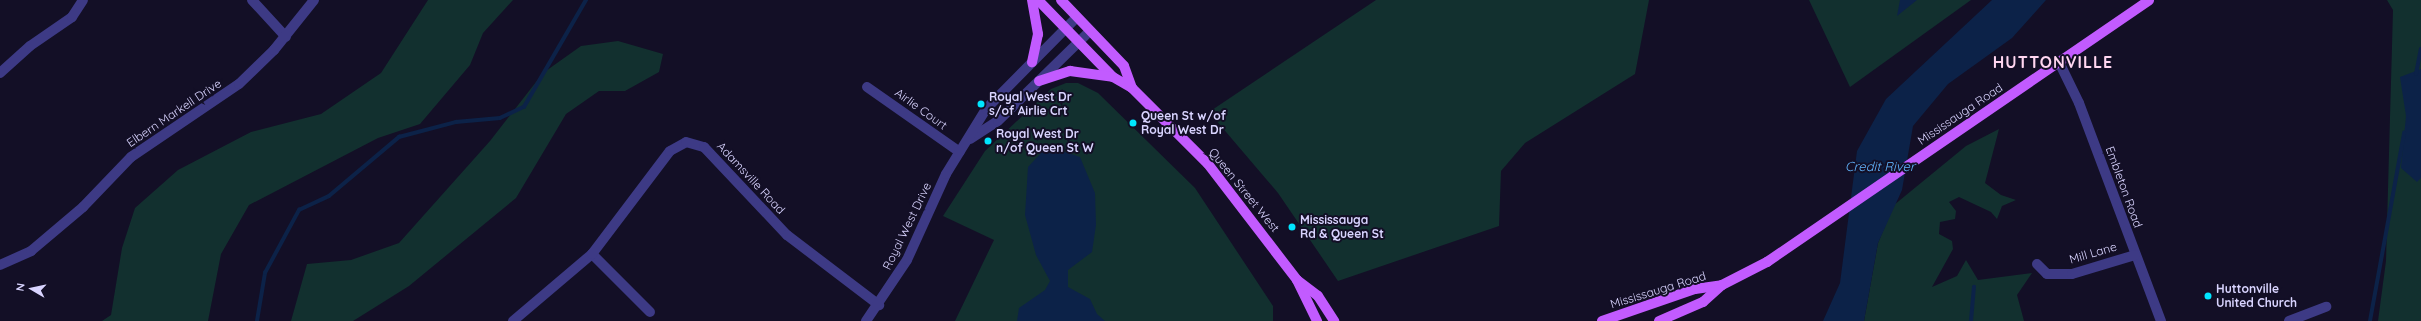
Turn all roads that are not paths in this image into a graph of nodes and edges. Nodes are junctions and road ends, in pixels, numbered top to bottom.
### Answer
1 (83, 0) edge
2 (252, 0) edge
3 (314, 0) edge
4 (1032, 0) edge
5 (1038, 0) edge
6 (1061, 0) edge
7 (2149, 0) edge
8 (1078, 17) junction
9 (1066, 29) junction
10 (1090, 31) junction
11 (286, 37) junction
12 (1079, 42) junction
13 (1032, 62) junction
14 (2060, 64) junction
15 (0, 73) edge
16 (1113, 77) junction
17 (1039, 82) junction
18 (866, 87) dead end
19 (1132, 88) junction
20 (969, 140) junction
21 (960, 152) junction
22 (592, 254) junction
23 (2135, 255) junction
24 (2037, 264) dead end
25 (0, 265) edge
26 (1297, 280) junction
27 (1722, 285) junction
28 (879, 305) junction
29 (2326, 307) dead end
30 (650, 312) dead end
31 (513, 321) edge
32 (866, 321) edge
33 (1317, 321) edge
34 (1334, 321) edge
35 (1602, 321) edge
36 (1659, 321) edge
37 (2161, 321) edge
38 (2289, 321) edge

1 - 15 street
2 - 11 street
3 - 11 street, Elbern Markell Drive
4 - 13 main road
5 - 9 main road, Queen Street West
6 - 8 main road, Queen Street West
7 - 14 main road, Mississauga Road
8 - 9 street, Royal West Drive
8 - 10 main road, Queen Street West
9 - 12 main road, Queen Street West
9 - 13 street, Royal West Drive
10 - 12 street, Royal West Drive
10 - 19 main road, Queen Street West
11 - 25 street, Elbern Markell Drive
12 - 16 main road, Queen Street West
12 - 17 street, Royal West Drive
13 - 20 street, Royal West Drive
14 - 23 street, Embleton Road
14 - 27 main road, Mississauga Road
16 - 17 main road
16 - 19 main road, Queen Street West
17 - 20 street, Royal West Drive
18 - 21 street, Airlie Court
19 - 26 main road, Queen Street West
20 - 21 street, Royal West Drive
21 - 28 street, Royal West Drive
22 - 28 street, Adamsville Road
22 - 30 street
22 - 31 street, Adamsville Road
23 - 24 street, Mill Lane
23 - 37 street, Embleton Road
26 - 33 main road, Queen Street West
26 - 34 main road, Queen Street West
27 - 35 main road, Mississauga Road
27 - 36 main road, Mississauga Road
28 - 32 street, Royal West Drive
29 - 38 street

